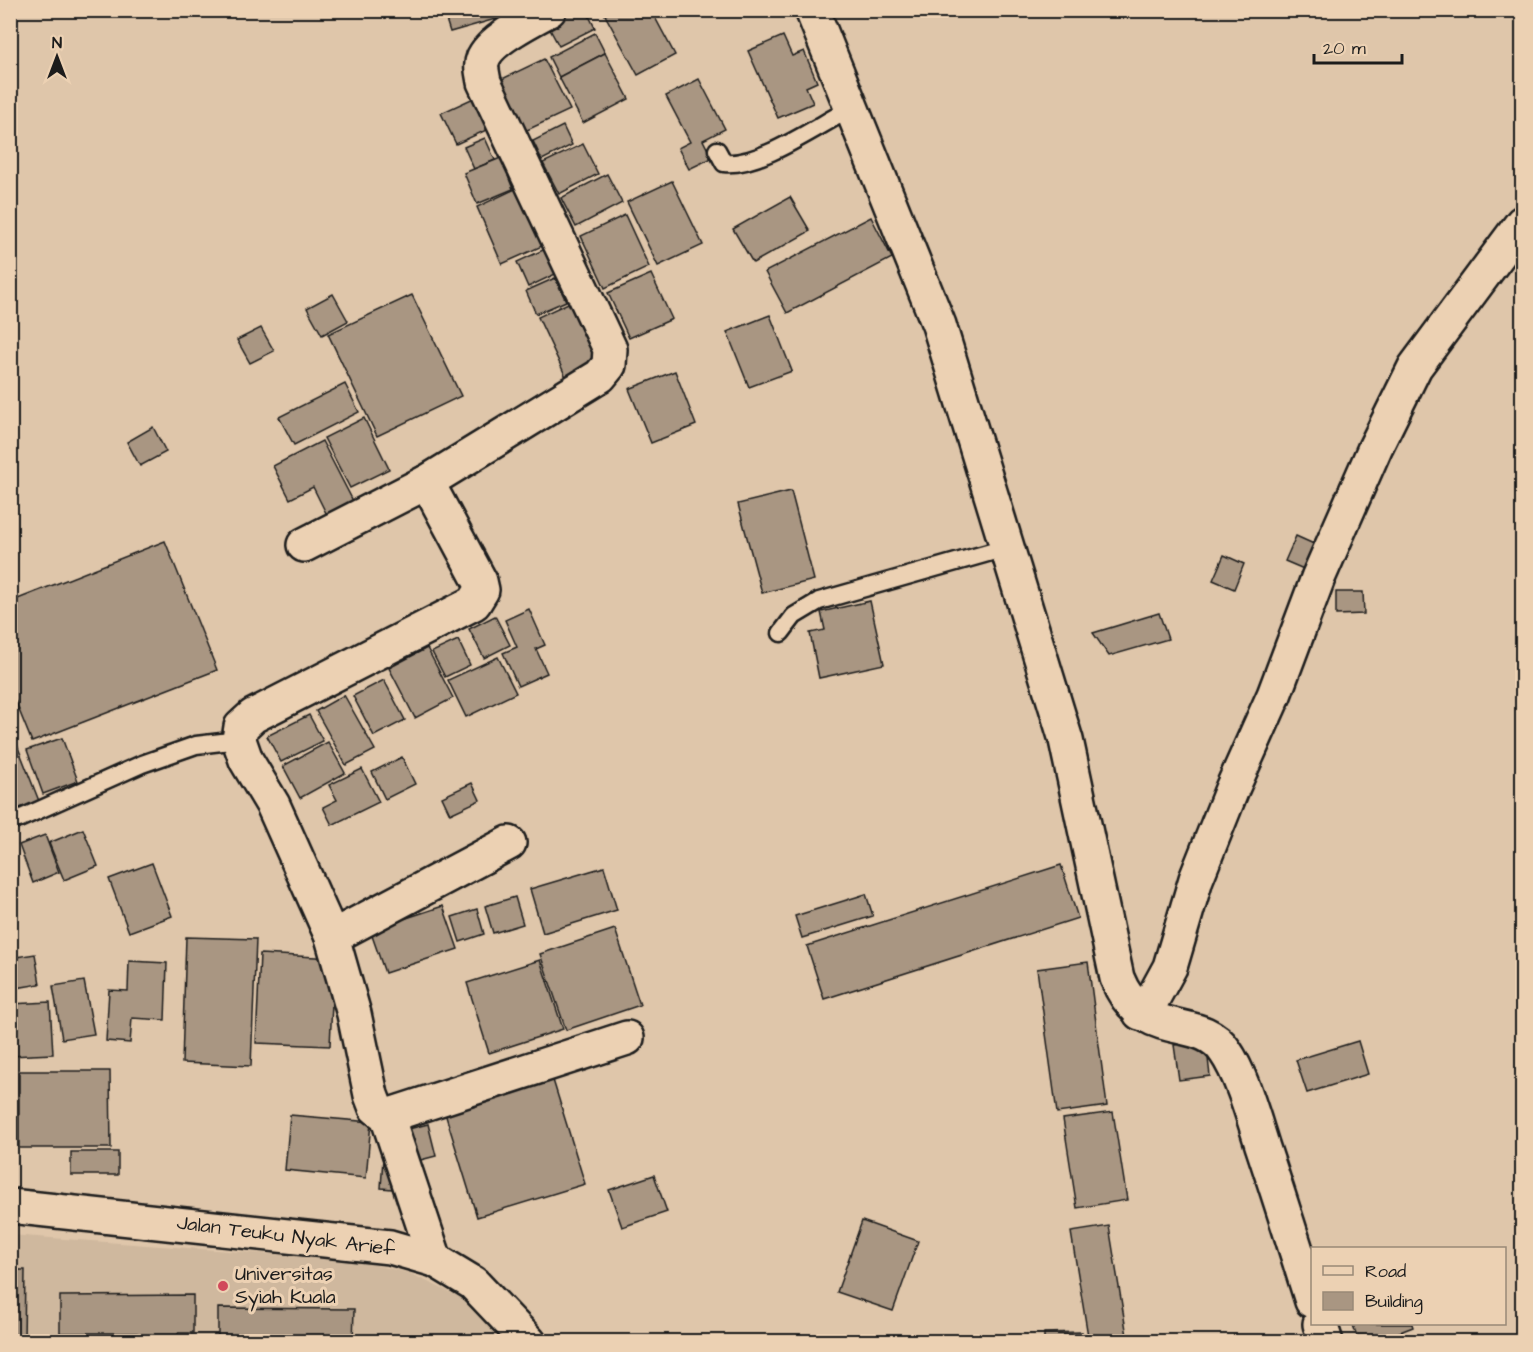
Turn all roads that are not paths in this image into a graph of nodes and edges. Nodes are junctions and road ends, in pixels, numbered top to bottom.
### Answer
1 (549, 10) edge
2 (812, 10) edge
3 (852, 108) junction
4 (717, 150) dead end
5 (1522, 223) edge
6 (427, 482) junction
7 (304, 545) dead end
8 (1009, 547) junction
9 (781, 633) dead end
10 (239, 740) junction
11 (19, 819) dead end
12 (509, 843) dead end
13 (332, 937) junction
14 (1140, 1013) junction
15 (627, 1038) dead end
16 (387, 1116) junction
17 (10, 1206) edge
18 (435, 1260) junction
19 (1311, 1298) edge
20 (1321, 1325) edge
21 (529, 1341) edge
22 (1326, 1341) edge

1 - 6 street
2 - 3 street
3 - 4 lane
3 - 8 street
5 - 14 street
6 - 7 street
6 - 10 street
8 - 9 lane
8 - 14 street
10 - 11 lane
10 - 13 street
12 - 13 street
13 - 16 street
14 - 19 street
15 - 16 street
16 - 18 street
17 - 18 street, Jalan Teuku Nyak Arief
18 - 21 street, Jalan Teuku Nyak Arief
20 - 22 street

